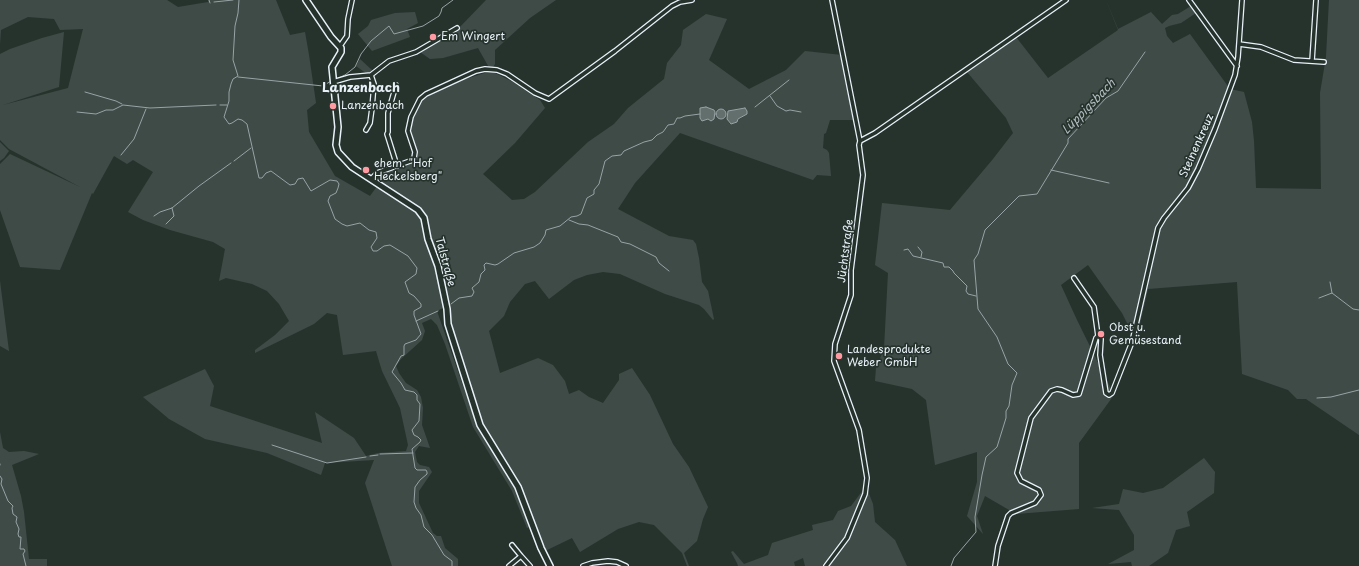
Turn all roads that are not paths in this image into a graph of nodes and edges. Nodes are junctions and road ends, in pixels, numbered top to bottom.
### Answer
1 (306, 0) edge
2 (352, 0) edge
3 (692, 0) edge
4 (832, 0) edge
5 (1066, 0) edge
6 (1189, 0) edge
7 (1242, 0) edge
8 (1316, 0) edge
9 (457, 28) dead end
10 (1240, 44) junction
11 (340, 46) junction
12 (1312, 62) junction
13 (1324, 62) dead end
14 (1237, 66) junction
15 (371, 75) junction
16 (333, 82) junction
17 (396, 85) dead end
18 (366, 130) dead end
19 (860, 141) junction
20 (397, 166) junction
21 (371, 179) junction
22 (1074, 278) dead end
23 (1098, 336) junction
24 (512, 545) dead end
25 (521, 556) junction
26 (593, 564) edge
27 (509, 566) edge
28 (530, 566) edge
29 (549, 566) edge
30 (583, 566) edge
31 (626, 566) edge
32 (826, 566) edge
33 (995, 566) edge

1 - 11 main road
2 - 11 street
3 - 20 street
4 - 19 street, Jüchtstraße
5 - 19 street
6 - 14 street
7 - 10 street, Steinenkreuz
8 - 12 street
9 - 15 street
10 - 12 street
10 - 14 street, Steinenkreuz
11 - 16 main road, Talstraße
12 - 13 street
14 - 23 street, Steinenkreuz
15 - 16 street
15 - 18 street
16 - 21 main road, Talstraße
17 - 20 street
19 - 32 street, Jüchtstraße
20 - 21 street
21 - 29 main road, Talstraße
22 - 23 street
23 - 33 street
24 - 25 street
25 - 27 street
25 - 28 street
26 - 30 street
26 - 31 street

